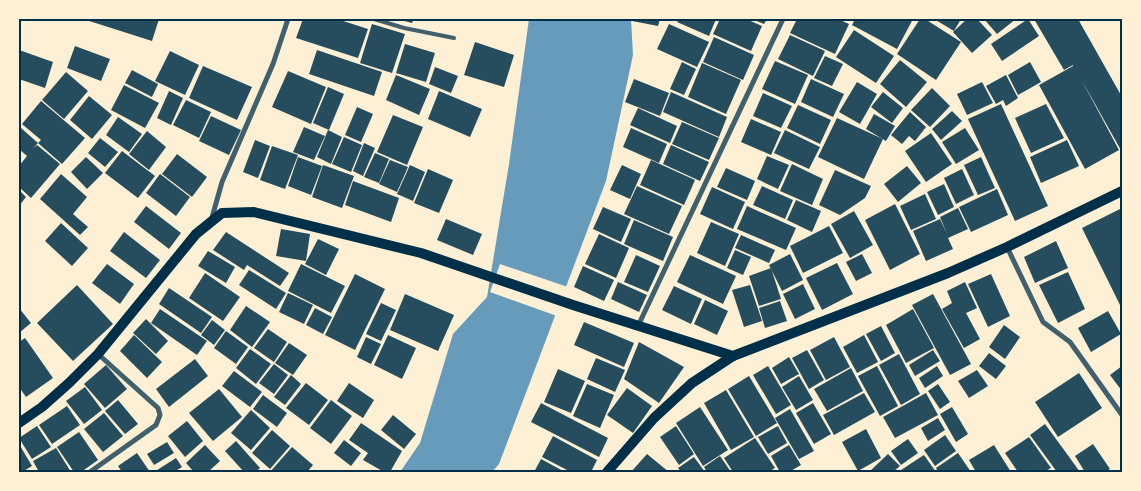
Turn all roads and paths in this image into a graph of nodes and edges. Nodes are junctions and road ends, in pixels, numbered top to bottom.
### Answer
1 (288, 19) edge
2 (374, 19) edge
3 (783, 19) edge
4 (454, 38) dead end
5 (1122, 191) edge
6 (211, 221) junction
7 (1007, 247) junction
8 (638, 326) junction
9 (98, 354) junction
10 (733, 356) junction
11 (1122, 415) edge
12 (19, 423) edge
13 (90, 472) edge
14 (607, 472) edge

1 - 6 street
2 - 4 lane
3 - 8 street
5 - 7 main road
6 - 8 main road
6 - 9 main road
7 - 10 main road
7 - 11 street
8 - 10 main road
9 - 12 main road
9 - 13 street
10 - 14 main road

